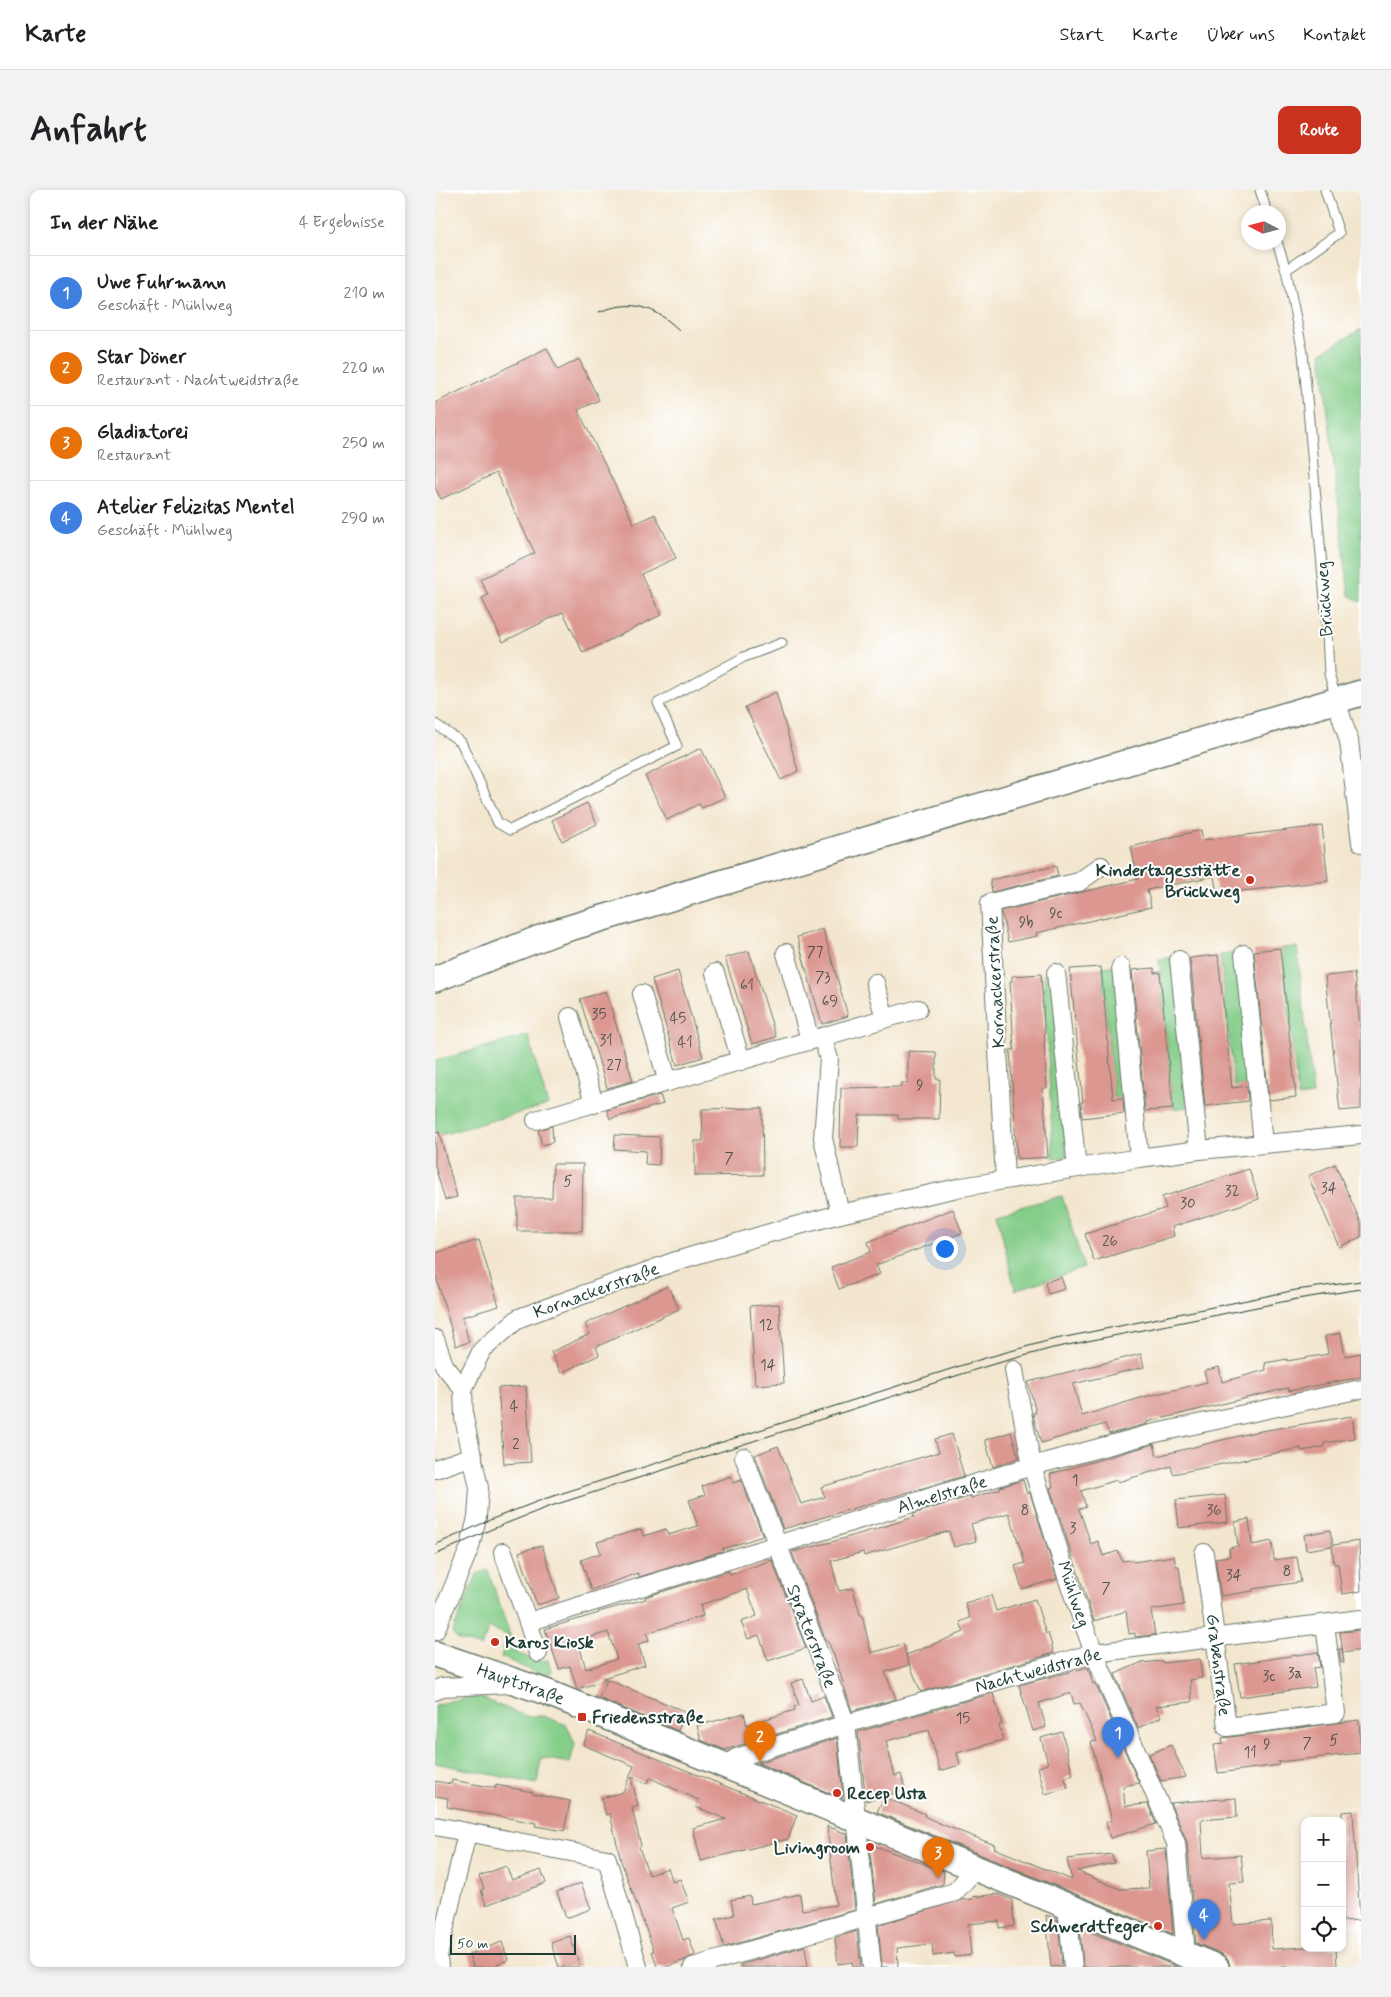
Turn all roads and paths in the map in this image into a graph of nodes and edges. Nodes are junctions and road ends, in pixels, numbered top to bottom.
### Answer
1 (1260, 190) edge
2 (1325, 190) edge
3 (1265, 205) edge
4 (1280, 250) edge
5 (1286, 270) junction
6 (782, 643) dead end
7 (1361, 693) edge
8 (1337, 700) junction
9 (435, 724) edge
10 (1361, 843) edge
11 (1101, 866) dead end
12 (786, 953) dead end
13 (1245, 954) dead end
14 (1179, 960) dead end
15 (1121, 967) dead end
16 (715, 973) dead end
17 (1056, 974) dead end
18 (435, 979) edge
19 (875, 983) dead end
20 (642, 994) dead end
21 (918, 1008) dead end
22 (570, 1017) dead end
23 (885, 1018) junction
24 (816, 1038) junction
25 (741, 1060) junction
26 (668, 1082) junction
27 (594, 1104) junction
28 (536, 1120) dead end
29 (1361, 1135) edge
30 (1263, 1144) junction
31 (1199, 1150) junction
32 (1139, 1158) junction
33 (1077, 1168) junction
34 (1005, 1179) junction
35 (840, 1214) junction
36 (435, 1339) edge
37 (1013, 1370) dead end
38 (463, 1389) junction
39 (1361, 1389) edge
40 (473, 1456) junction
41 (744, 1457) dead end
42 (1032, 1466) junction
43 (435, 1469) edge
44 (778, 1545) junction
45 (503, 1552) dead end
46 (1204, 1552) dead end
47 (1361, 1619) edge
48 (528, 1622) junction
49 (1325, 1624) junction
50 (435, 1630) edge
51 (1215, 1637) junction
52 (538, 1653) dead end
53 (1094, 1653) junction
54 (435, 1654) edge
55 (519, 1683) junction
56 (435, 1691) edge
57 (846, 1724) junction
58 (729, 1769) junction
59 (857, 1820) junction
60 (435, 1826) edge
61 (467, 1833) junction
62 (976, 1868) junction
63 (1067, 1907) junction
64 (867, 1916) junction
65 (1202, 1963) edge
66 (439, 1967) edge
67 (638, 1967) edge
68 (693, 1967) edge
69 (872, 1967) edge
70 (1073, 1967) edge

1 - 3 lane
2 - 5 lane
4 - 5 lane, Brückweg
5 - 8 lane, Brückweg
6 - 9 lane
7 - 8 street
8 - 10 street, Brückweg
8 - 18 street
11 - 34 street, Kornackerstraße
12 - 24 street
13 - 30 street
14 - 31 street
15 - 32 street
16 - 25 street
17 - 33 street
19 - 23 street
20 - 26 street
21 - 23 street
22 - 27 street
23 - 24 street
24 - 25 street
24 - 35 street
25 - 26 street
26 - 27 street
27 - 28 street
29 - 30 street, Kornackerstraße
30 - 31 street, Kornackerstraße
31 - 32 street, Kornackerstraße
32 - 33 street, Kornackerstraße
33 - 34 street, Kornackerstraße
34 - 35 street, Kornackerstraße
35 - 38 street, Kornackerstraße
36 - 38 street
37 - 42 street, Mühlweg
38 - 40 street, Kornackerstraße
39 - 42 street, Almelstraße
40 - 43 street
40 - 50 street, Kornackerstraße
41 - 44 street, Spraterstraße
42 - 44 street, Almelstraße
42 - 53 street, Mühlweg
44 - 48 street, Almelstraße
44 - 57 street, Spraterstraße
45 - 48 street
46 - 51 street, Grabenstraße
47 - 49 street, Nachtweidstraße
48 - 52 street
49 - 51 street, Nachtweidstraße
49 - 51 street, Grabenstraße
51 - 53 street, Nachtweidstraße
53 - 57 street, Nachtweidstraße
53 - 65 street, Mühlweg
54 - 55 street, Hauptstraße
55 - 56 street
55 - 58 street, Hauptstraße
57 - 58 street, Nachtweidstraße
57 - 59 street, Spraterstraße
58 - 59 street, Hauptstraße
59 - 62 street, Hauptstraße
59 - 64 street, Spraterstraße
60 - 61 street
61 - 66 street
61 - 67 street
62 - 63 street, Hauptstraße
62 - 64 street
63 - 65 street, Hauptstraße
63 - 70 street
64 - 68 street
64 - 69 street, Spraterstraße

